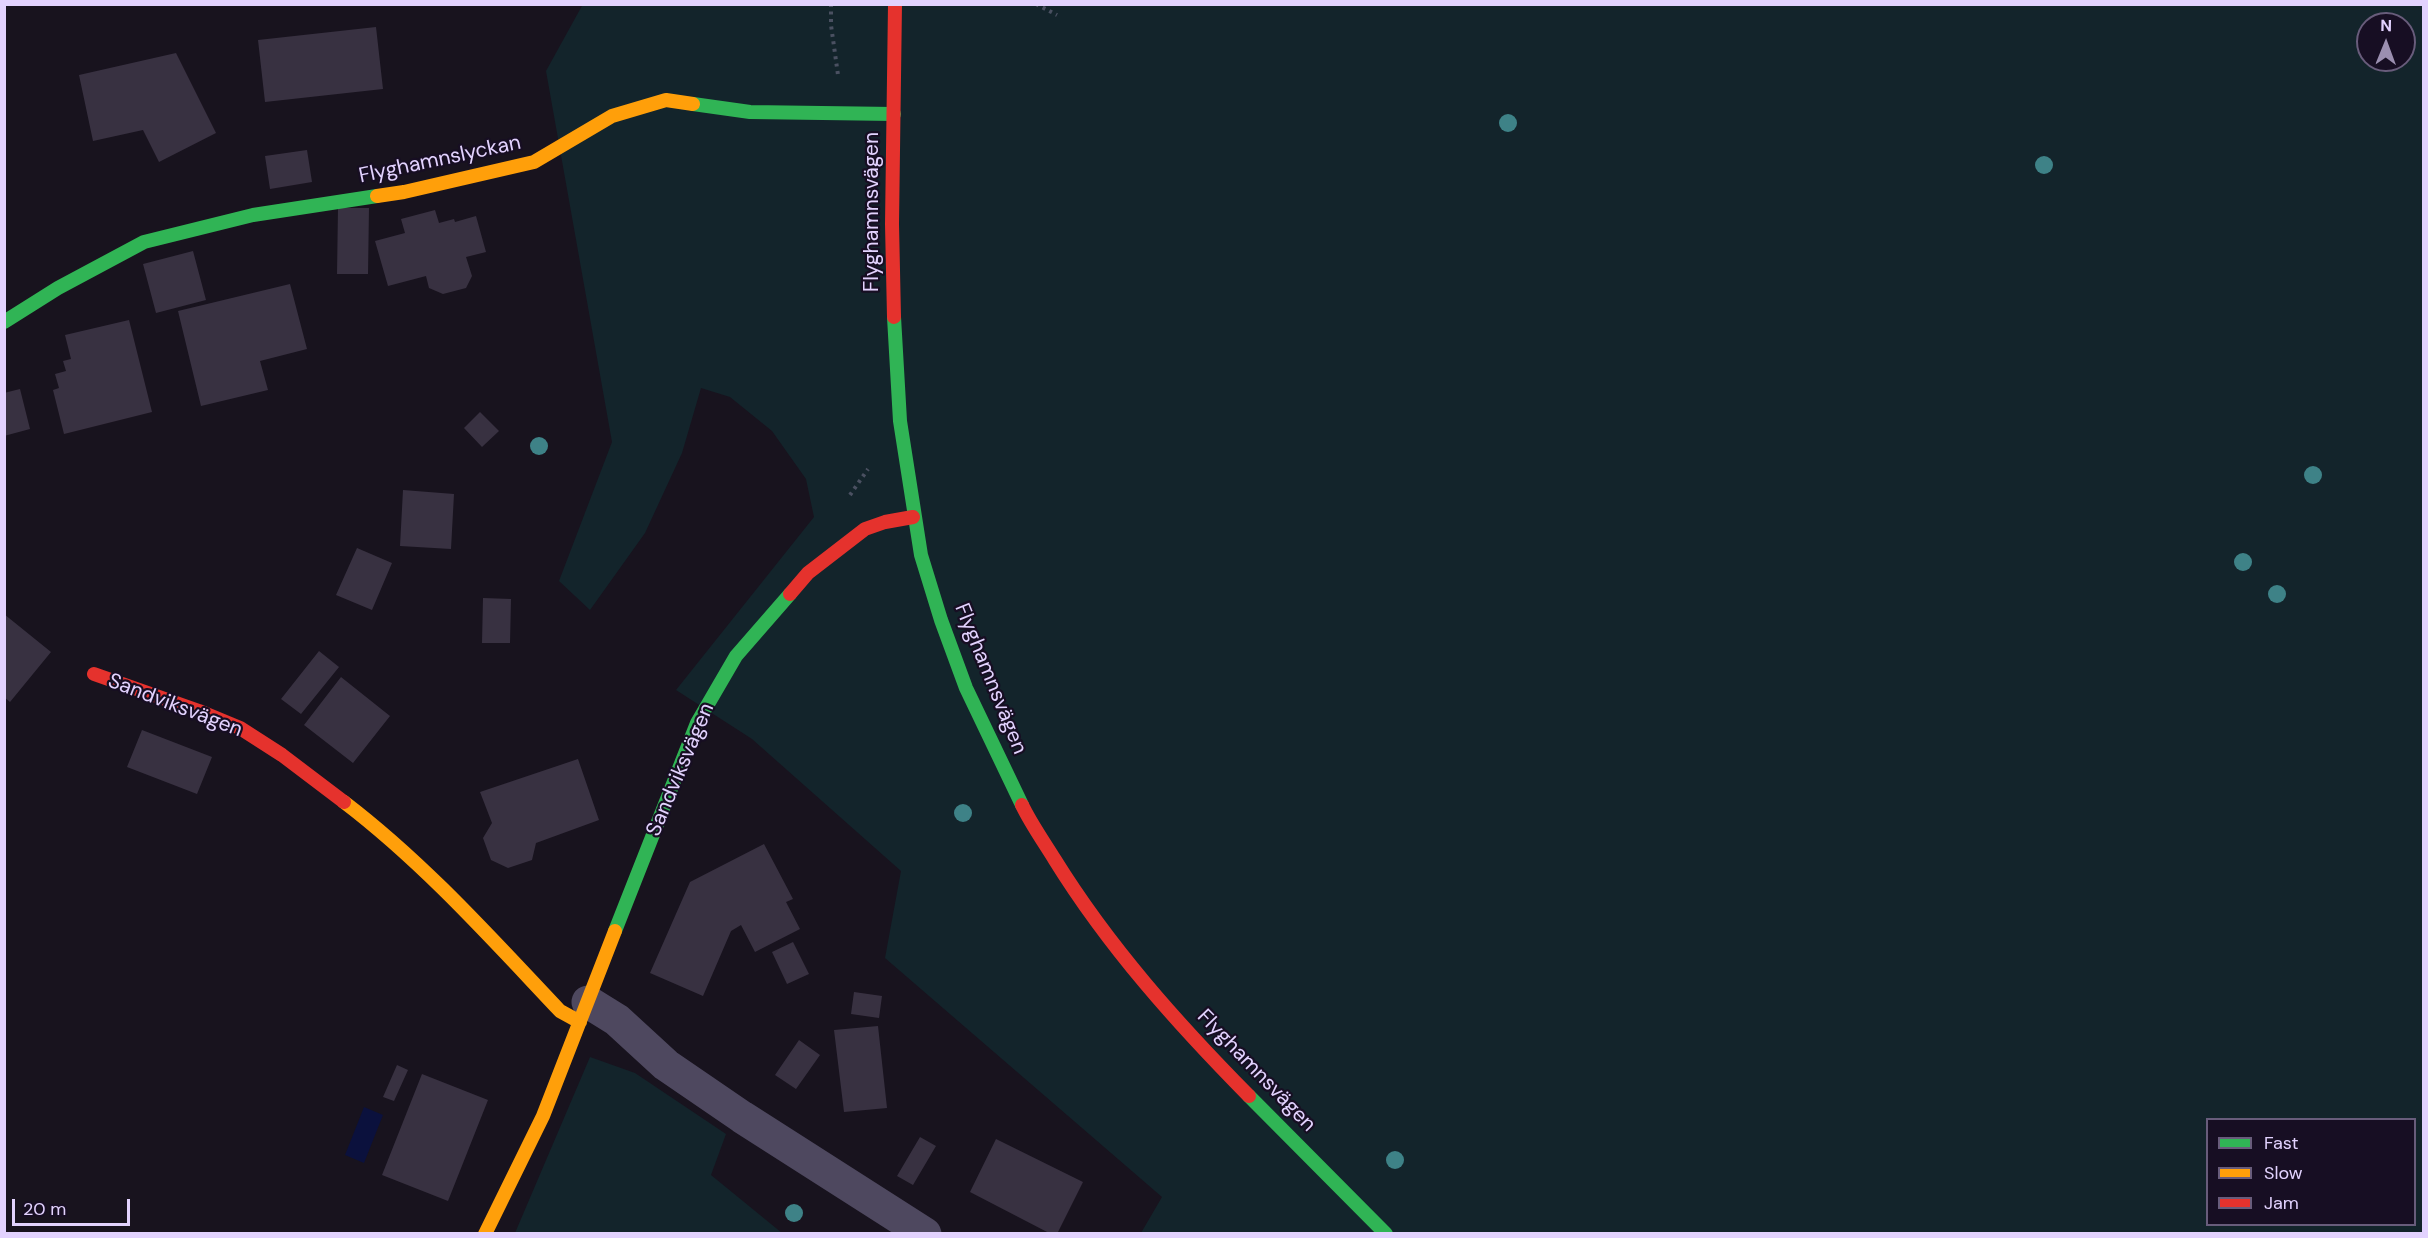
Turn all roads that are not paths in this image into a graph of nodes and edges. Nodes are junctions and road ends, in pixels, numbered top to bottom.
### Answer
1 (895, 4) edge
2 (894, 114) junction
3 (4, 322) edge
4 (913, 517) junction
5 (94, 674) dead end
6 (584, 1012) junction
7 (485, 1233) edge
8 (925, 1233) edge
9 (1386, 1233) edge

1 - 2 street, Flyghamnsvägen
2 - 3 street, Flyghamnslyckan
2 - 4 street, Flyghamnsvägen
4 - 6 street, Sandviksvägen
4 - 9 street, Flyghamnsvägen
5 - 6 street, Sandviksvägen
6 - 7 street, Sandviksvägen
6 - 8 street, Sandviksvägen

